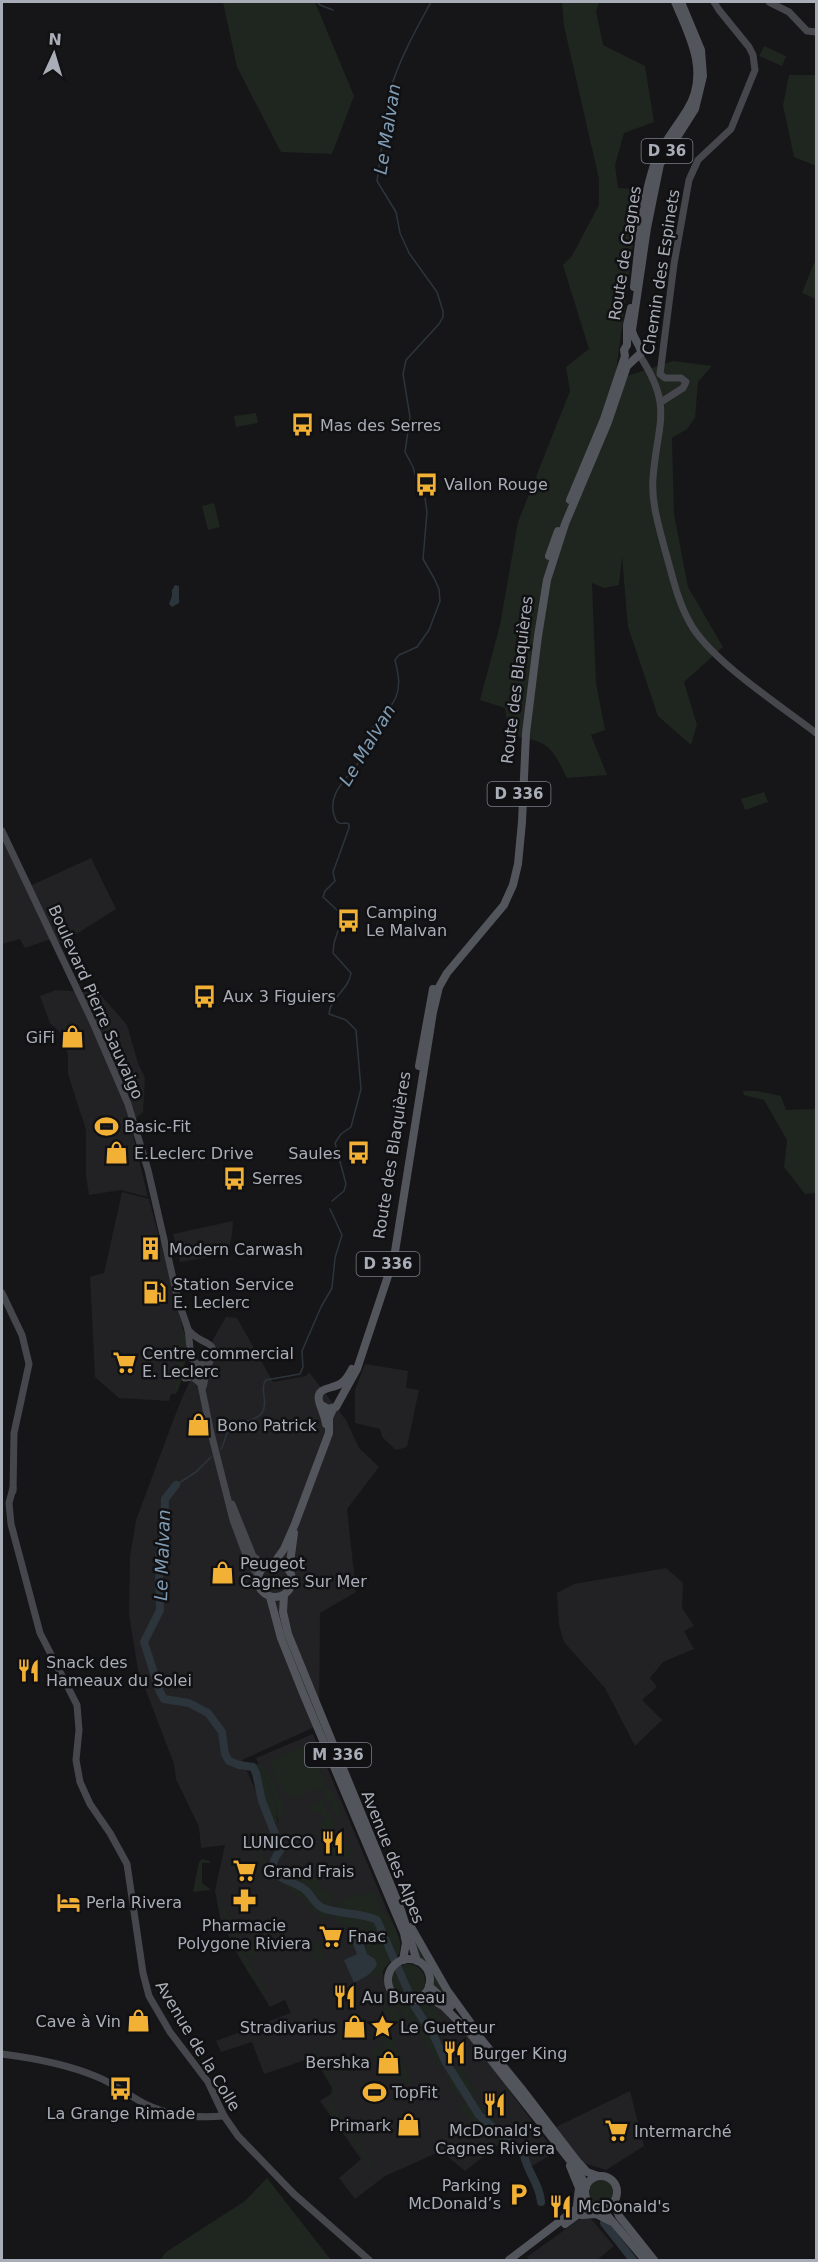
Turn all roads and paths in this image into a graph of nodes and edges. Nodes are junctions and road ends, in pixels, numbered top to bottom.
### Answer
1 (675, 2) edge
2 (681, 2) edge
3 (714, 2) edge
4 (769, 2) edge
5 (816, 32) edge
6 (636, 344) junction
7 (627, 345) junction
8 (634, 358) junction
9 (661, 402) junction
10 (816, 733) edge
11 (2, 831) edge
12 (2, 1293) edge
13 (188, 1329) junction
14 (201, 1342) junction
15 (191, 1349) junction
16 (361, 1355) junction
17 (208, 1364) junction
18 (197, 1365) junction
19 (185, 1378) dead end
20 (201, 1386) junction
21 (333, 1388) junction
22 (341, 1397) junction
23 (322, 1406) junction
24 (333, 1408) junction
25 (326, 1441) junction
26 (228, 1497) junction
27 (295, 1524) junction
28 (274, 1563) junction
29 (265, 1566) junction
30 (289, 1570) junction
31 (258, 1575) junction
32 (284, 1595) junction
33 (270, 1597) junction
34 (401, 1910) junction
35 (403, 1960) junction
36 (417, 1961) junction
37 (429, 1986) junction
38 (421, 1997) junction
39 (480, 2036) junction
40 (2, 2054) edge
41 (224, 2116) junction
42 (564, 2155) junction
43 (598, 2176) junction
44 (586, 2191) junction
45 (614, 2202) junction
46 (598, 2208) junction
47 (574, 2215) junction
48 (617, 2226) junction
49 (369, 2260) edge
50 (509, 2260) edge
51 (516, 2260) edge
52 (645, 2260) edge
53 (654, 2260) edge

1 - 7 main road, Route de Cagnes / D 36
2 - 6 main road, Route de Cagnes / D 36
3 - 9 main road, Chemin des Espinets
4 - 5 main road
6 - 7 main road
6 - 8 main road, Route de Cagnes
7 - 8 main road, Route de Cagnes
8 - 9 main road
8 - 16 main road, Route des Blaquières / D 336
9 - 10 main road
11 - 13 main road, Boulevard Pierre Sauvaigo
12 - 41 main road, Avenue de la Colle
13 - 14 main road, Boulevard Pierre Sauvaigo
13 - 15 main road, Boulevard Pierre Sauvaigo
14 - 15 main road
14 - 17 main road
15 - 18 main road
16 - 21 main road
16 - 22 main road
17 - 18 main road
17 - 20 main road
18 - 20 main road
19 - 20 main road
20 - 26 main road
21 - 22 main road
21 - 23 main road
22 - 24 main road
23 - 24 main road
23 - 25 main road
24 - 25 main road
25 - 27 main road
26 - 29 main road
26 - 31 main road
27 - 28 main road
27 - 30 main road
28 - 29 main road
28 - 30 main road
29 - 31 main road
30 - 32 main road
31 - 33 main road
32 - 33 main road
32 - 34 main road, Avenue des Alpes / M 336
33 - 35 main road, Avenue des Alpes / M 336
34 - 36 main road, Avenue des Alpes
34 - 39 main road, M 336
35 - 36 main road
35 - 38 main road
36 - 37 main road
37 - 38 main road
37 - 39 main road
38 - 42 main road
39 - 43 main road, M 336
40 - 41 main road
41 - 49 main road, Avenue de la Colle
42 - 44 main road
42 - 47 main road
43 - 44 main road
43 - 45 main road
44 - 46 main road
44 - 47 main road
45 - 46 main road
45 - 53 main road
46 - 47 main road
46 - 48 main road
47 - 48 main road
47 - 50 main road
47 - 51 main road
48 - 52 main road

